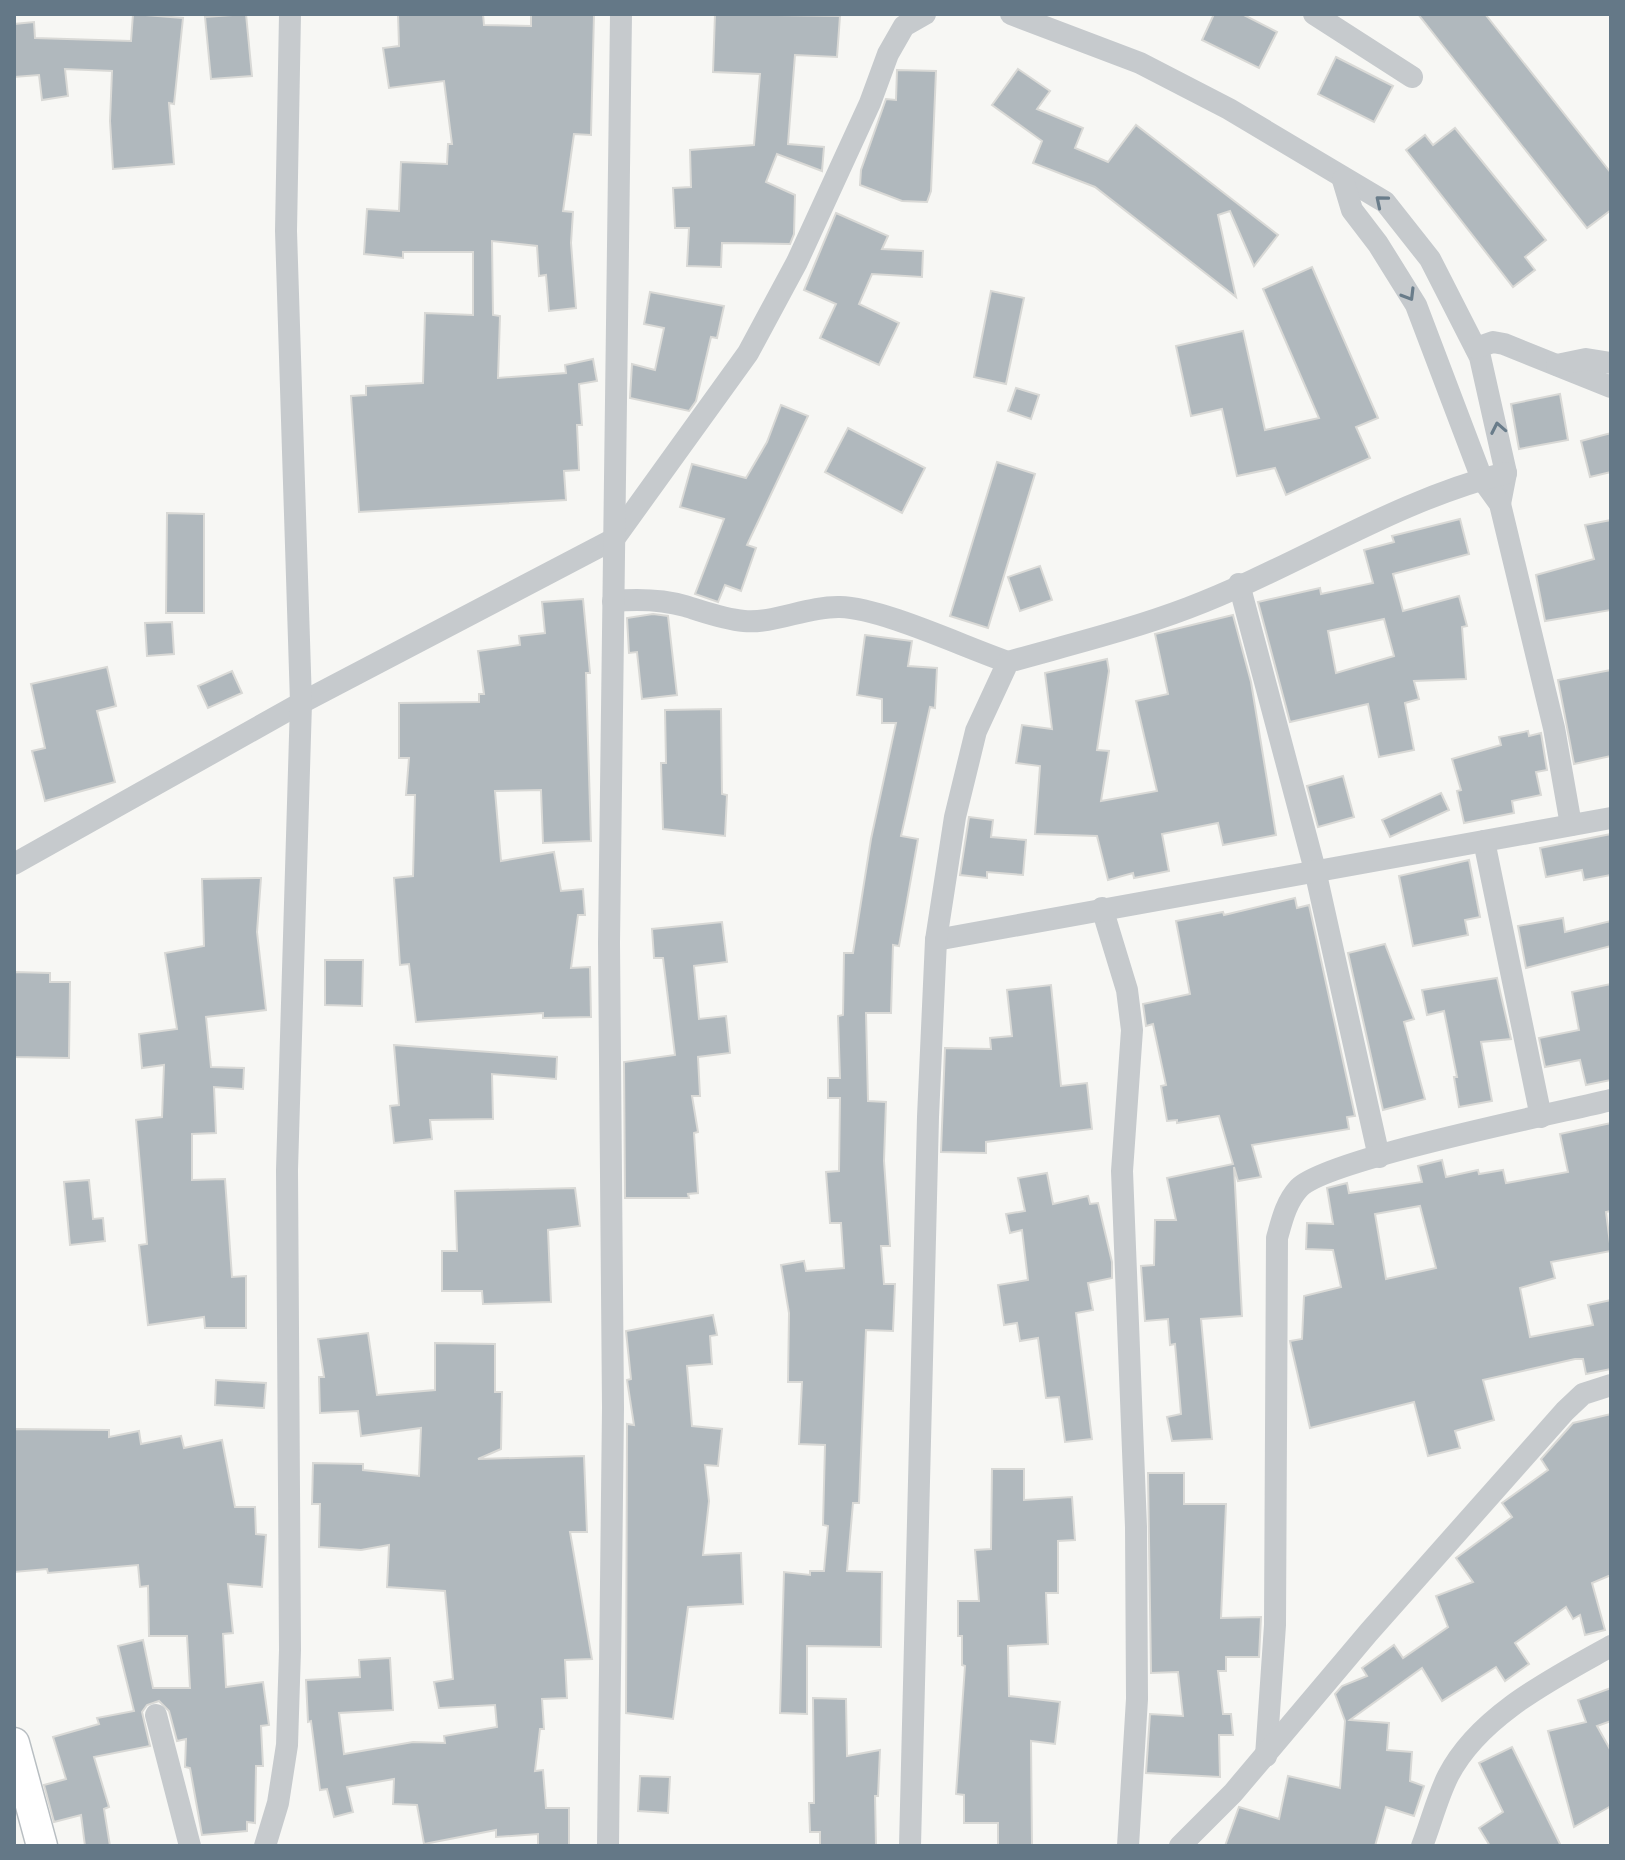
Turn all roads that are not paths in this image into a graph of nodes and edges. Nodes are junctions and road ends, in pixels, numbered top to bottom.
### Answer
1 (290, 14) edge
2 (621, 14) edge
3 (925, 14) edge
4 (1015, 14) edge
5 (1314, 14) edge
6 (1412, 77) dead end
7 (1343, 180) junction
8 (1476, 348) junction
9 (1611, 363) edge
10 (1557, 365) junction
11 (1611, 387) edge
12 (1506, 473) junction
13 (1482, 479) junction
14 (1500, 504) junction
15 (614, 539) junction
16 (1239, 584) junction
17 (613, 601) junction
18 (1008, 662) junction
19 (301, 703) junction
20 (1611, 818) edge
21 (1571, 825) junction
22 (1484, 841) junction
23 (14, 864) edge
24 (1315, 870) junction
25 (1102, 908) junction
26 (936, 940) junction
27 (1611, 1100) edge
28 (1541, 1117) junction
29 (1379, 1157) junction
30 (1611, 1385) edge
31 (1611, 1646) edge
32 (156, 1715) dead end
33 (14, 1743) edge
34 (1266, 1756) junction
35 (42, 1846) edge
36 (190, 1846) edge
37 (265, 1846) edge
38 (608, 1846) edge
39 (910, 1846) edge
40 (1128, 1846) edge
41 (1180, 1846) edge
42 (1422, 1846) edge

1 - 19 street
2 - 15 street
3 - 15 street
4 - 7 street
5 - 6 street
8 -> 7 street
7 -> 13 street
8 - 10 street
12 -> 8 street
9 - 10 street
10 - 11 street
12 - 13 street
12 - 14 street
13 - 14 street
13 - 16 street
14 - 21 street
15 - 17 street
15 - 19 street
16 - 18 street
16 - 24 street
17 - 18 street
17 - 38 street
18 - 26 street
19 - 23 street
19 - 37 street
20 - 21 street
21 - 22 street
22 - 24 street
22 - 28 street
24 - 25 street
24 - 29 street
25 - 26 street
25 - 40 street
26 - 39 street
27 - 28 street
28 - 29 street
29 - 34 street
30 - 34 street
31 - 42 street
32 - 36 street
33 - 35 main road
34 - 41 street

